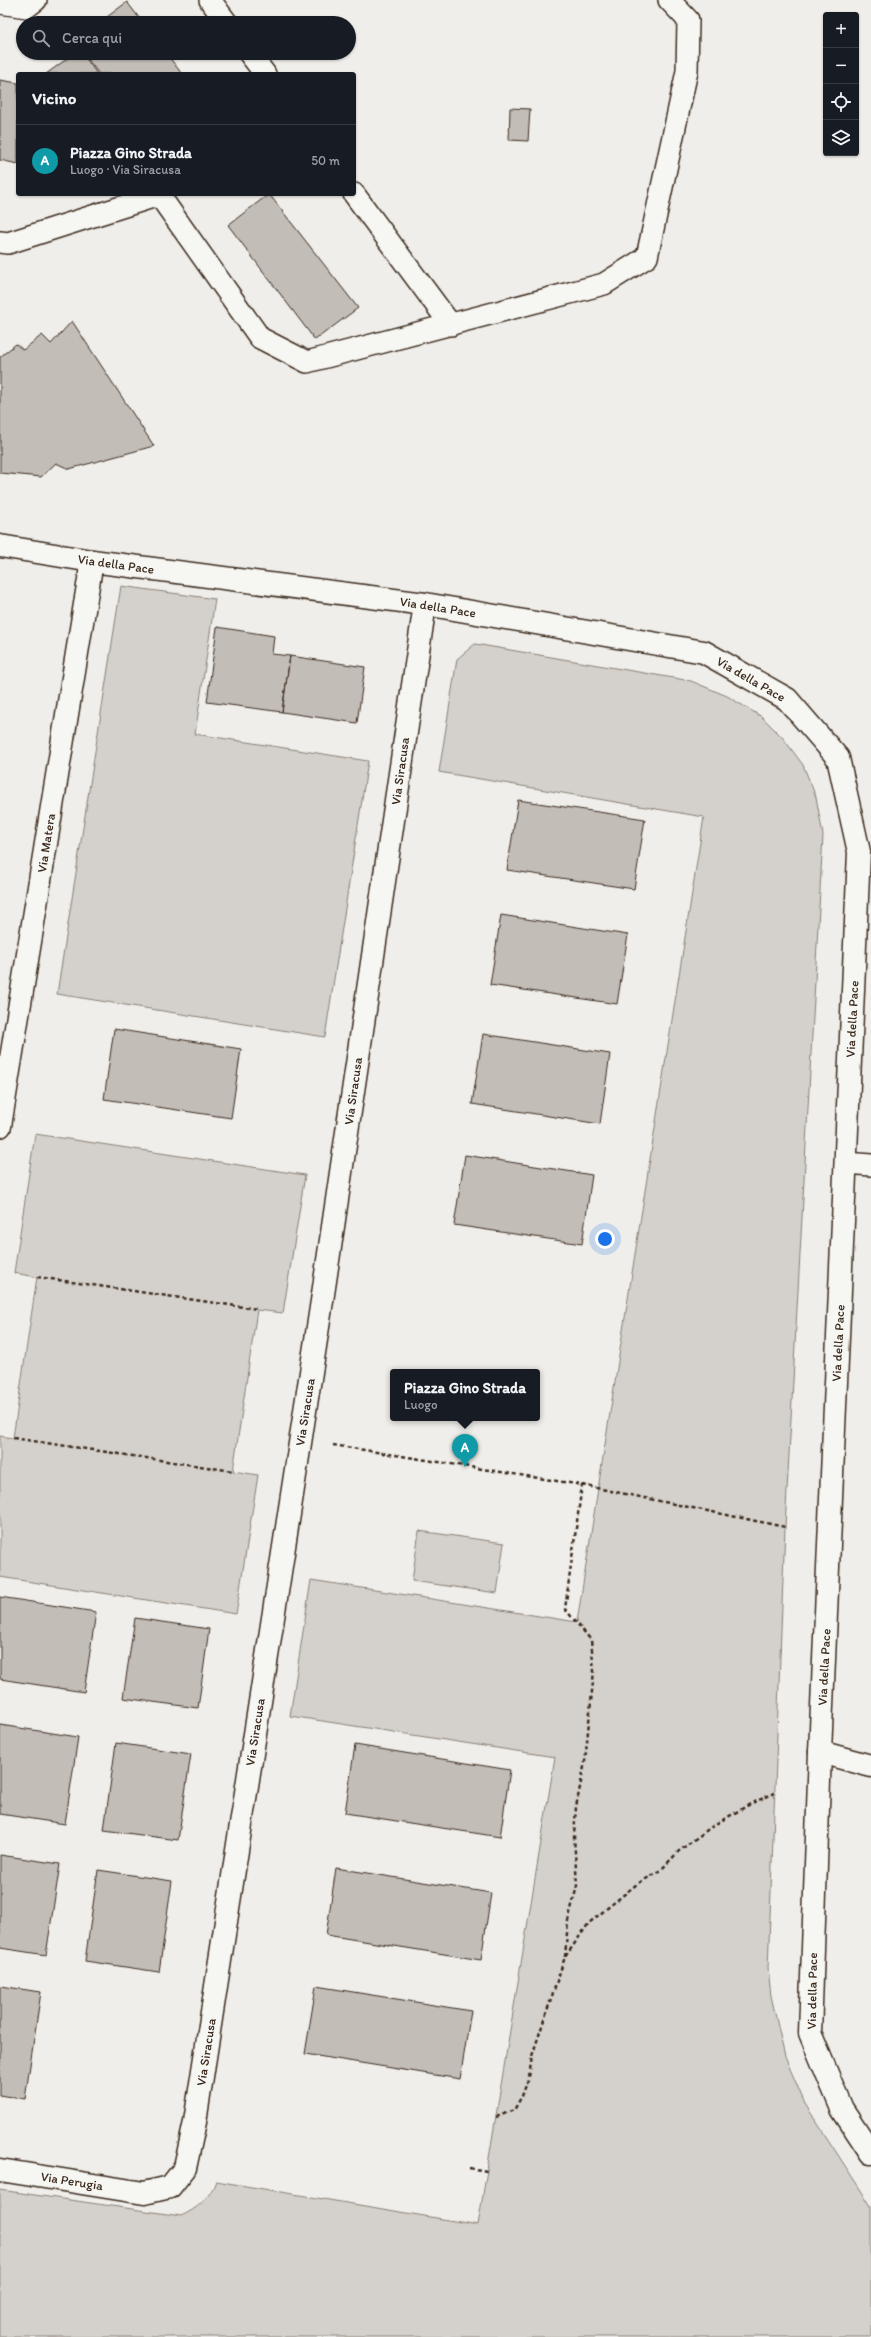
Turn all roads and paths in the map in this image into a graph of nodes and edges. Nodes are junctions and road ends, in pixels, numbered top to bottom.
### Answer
1 (36, 0) edge
2 (210, 0) edge
3 (669, 0) edge
4 (0, 3) edge
5 (222, 16) edge
6 (254, 60) edge
7 (263, 72) edge
8 (154, 196) edge
9 (161, 196) edge
10 (355, 196) edge
11 (0, 242) edge
12 (451, 324) junction
13 (0, 546) edge
14 (92, 561) junction
15 (425, 604) junction
16 (0, 1126) edge
17 (846, 1163) junction
18 (871, 1165) edge
19 (37, 1277) dead end
20 (257, 1309) dead end
21 (13, 1438) dead end
22 (333, 1445) dead end
23 (233, 1471) dead end
24 (582, 1485) junction
25 (785, 1527) dead end
26 (820, 1752) junction
27 (871, 1766) edge
28 (775, 1793) dead end
29 (565, 1957) junction
30 (496, 2116) dead end
31 (871, 2153) edge
32 (468, 2168) dead end
33 (0, 2170) edge
34 (487, 2171) dead end
35 (144, 2193) joint

1 - 4 lane
2 - 5 lane
3 - 12 lane
6 - 7 lane
8 - 11 lane
9 - 12 lane
10 - 12 lane
13 - 14 street, Via della Pace
14 - 15 street, Via della Pace
14 - 16 street, Via Matera
15 - 17 street, Via della Pace
15 - 35 street, Via Siracusa
17 - 18 lane
17 - 26 street, Via della Pace
19 - 20 path
21 - 23 path
22 - 24 path
24 - 25 path
24 - 29 path
26 - 27 street
26 - 31 street, Via della Pace
28 - 29 path
29 - 30 path
32 - 34 path
33 - 35 street, Via Perugia

